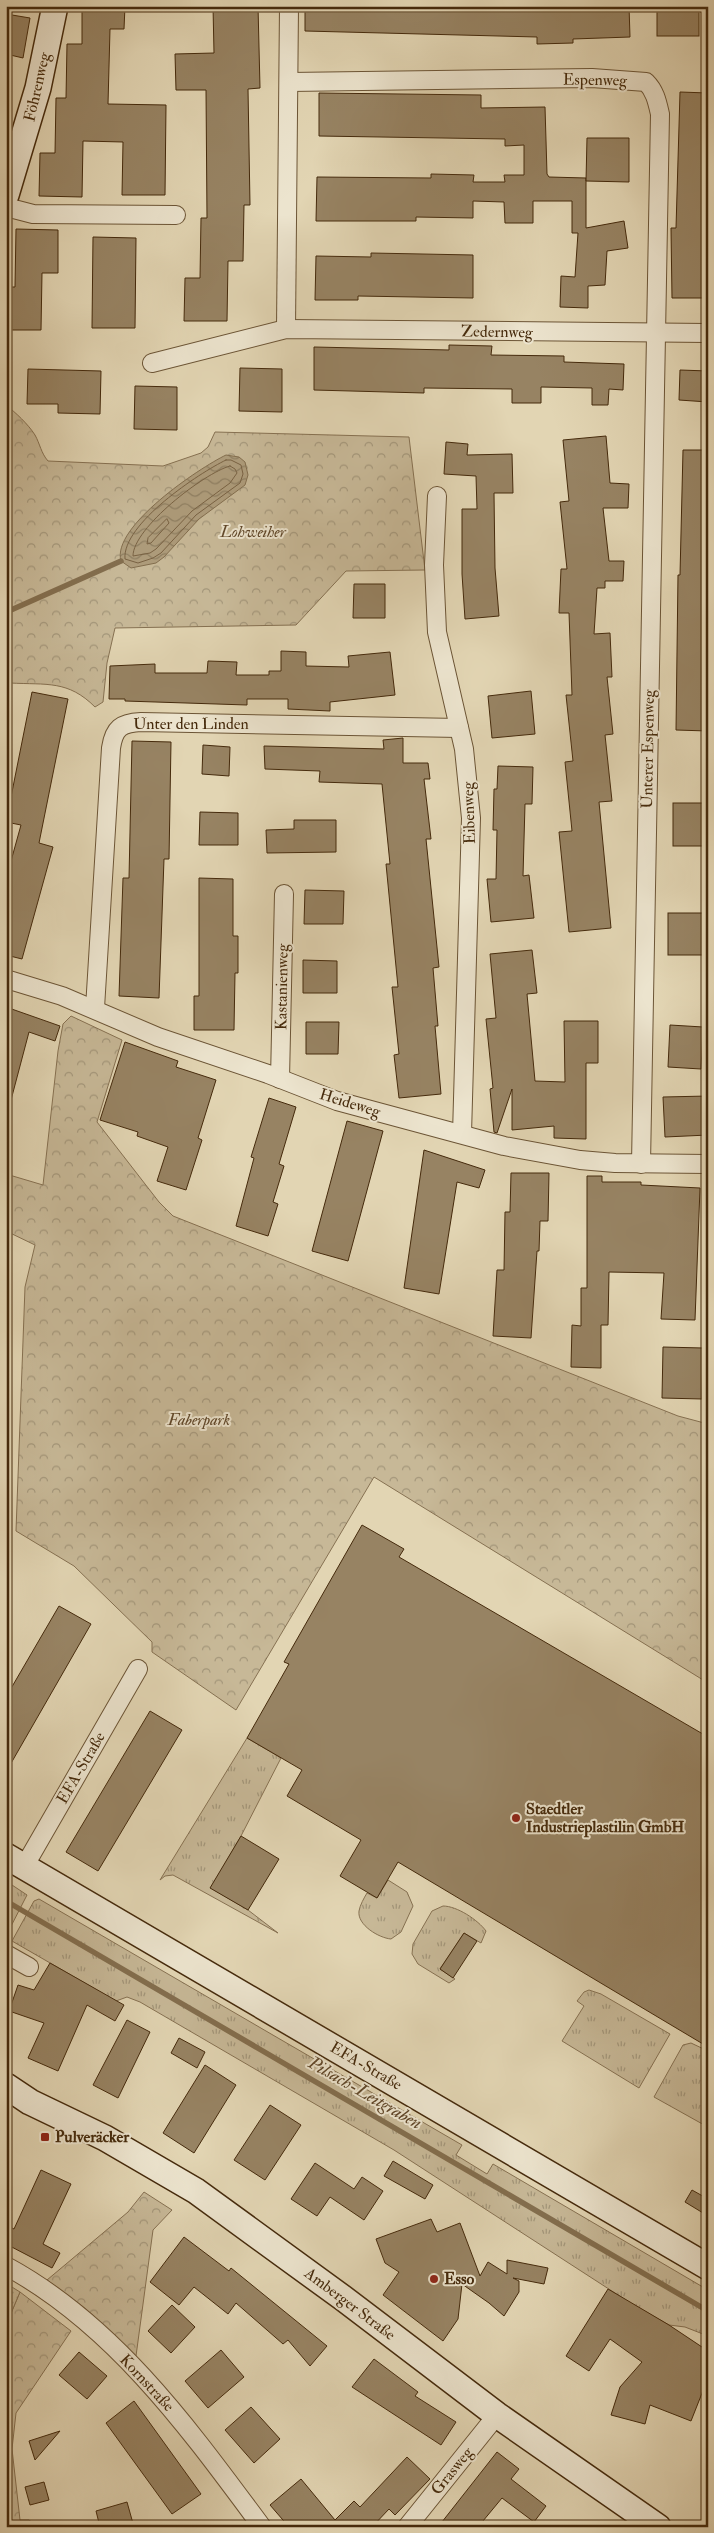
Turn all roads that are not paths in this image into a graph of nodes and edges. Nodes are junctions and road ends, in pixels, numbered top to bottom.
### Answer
1 (55, 6) edge
2 (289, 6) edge
3 (289, 82) junction
4 (6, 195) edge
5 (6, 207) edge
6 (176, 215) dead end
7 (286, 329) junction
8 (708, 333) edge
9 (655, 334) junction
10 (152, 363) dead end
11 (437, 496) dead end
12 (459, 728) junction
13 (284, 894) dead end
14 (6, 979) edge
15 (95, 1008) junction
16 (280, 1079) junction
17 (462, 1134) junction
18 (640, 1164) junction
19 (708, 1164) edge
20 (138, 1669) dead end
21 (15, 1862) edge
22 (6, 1954) edge
23 (29, 1967) dead end
24 (6, 2086) edge
25 (18, 2101) edge
26 (6, 2266) edge
27 (708, 2267) edge
28 (496, 2415) junction
29 (262, 2527) edge
30 (407, 2527) edge
31 (658, 2527) edge

1 - 4 street, Föhrenweg
2 - 3 street
3 - 7 street
3 - 9 street, Espenweg
5 - 6 street
7 - 9 street, Zedernweg
7 - 10 street, Zedernweg
8 - 9 street, Zedernweg
9 - 18 street, Unterer Espenweg
11 - 12 street, Eibenweg
12 - 15 street, Unter den Linden
12 - 17 street, Eibenweg
13 - 16 street, Kastanienweg
14 - 15 street, Heideweg
15 - 16 street, Heideweg
16 - 17 street, Heideweg
17 - 18 street, Heideweg
18 - 19 street, Heideweg
20 - 21 street, EFA-Straße
21 - 27 street, EFA-Straße
22 - 23 street
24 - 25 street, Amberger Straße
25 - 28 street, Amberger Straße
26 - 29 street, Kornstraße
28 - 30 street, Grasweg
28 - 31 street, Amberger Straße

